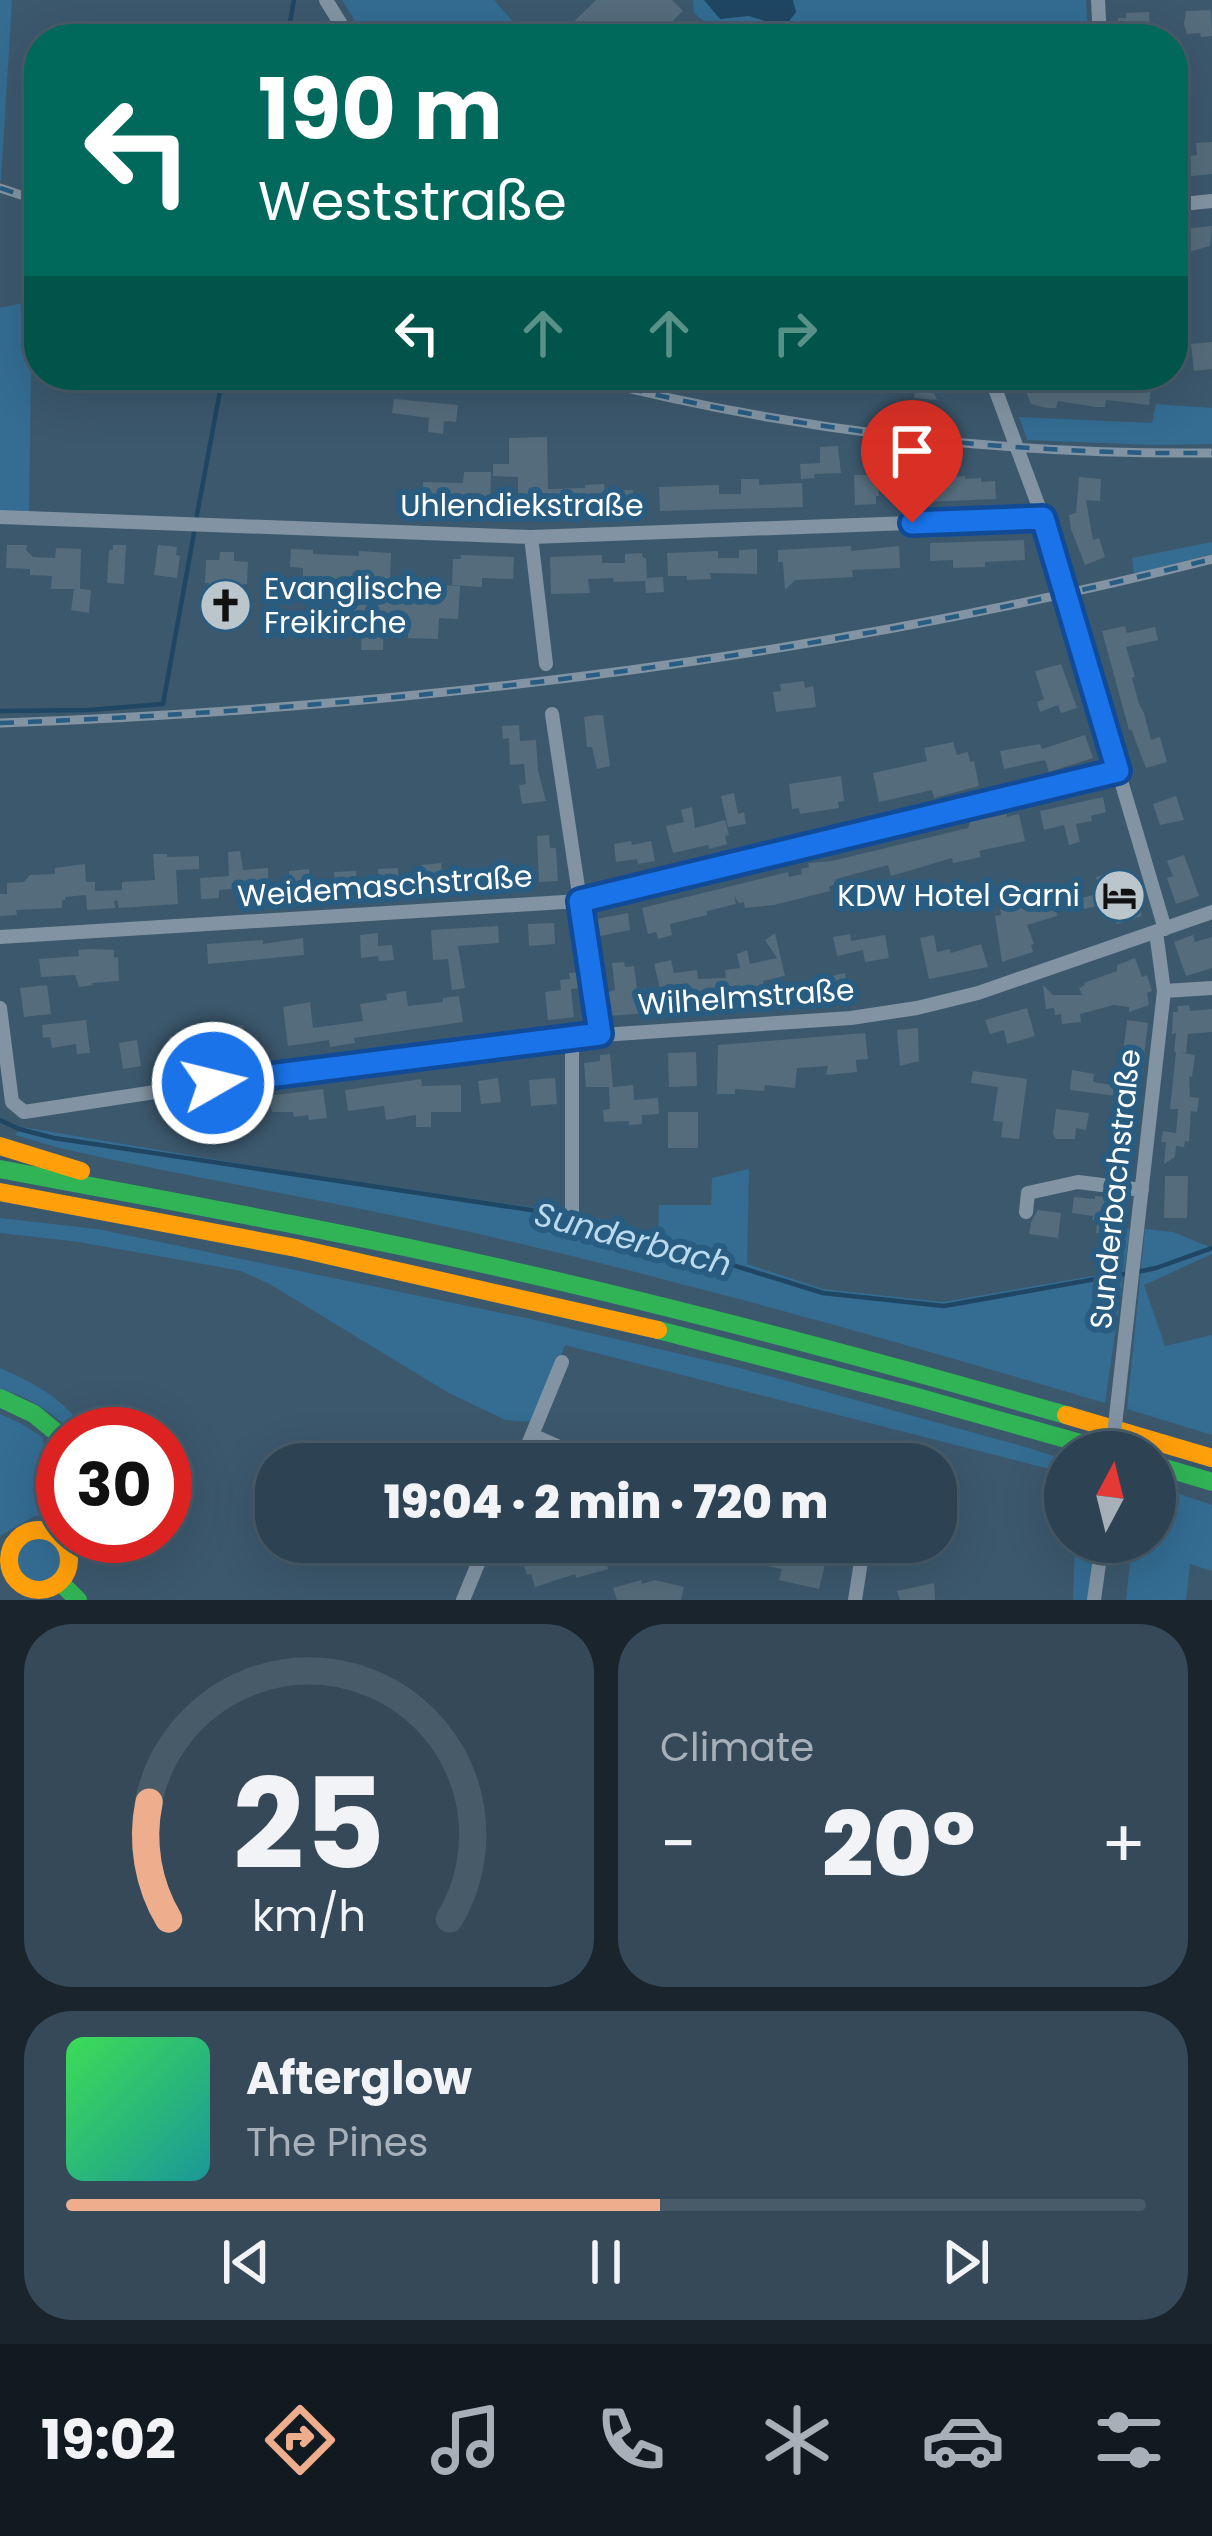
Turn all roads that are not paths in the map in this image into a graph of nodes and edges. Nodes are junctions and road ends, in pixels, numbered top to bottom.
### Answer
1 (996, 390) edge
2 (0, 517) edge
3 (1043, 518) junction
4 (531, 537) junction
5 (546, 664) dead end
6 (552, 714) dead end
7 (1118, 771) junction
8 (580, 901) junction
9 (1212, 912) edge
10 (1161, 931) junction
11 (0, 937) edge
12 (1212, 988) edge
13 (1164, 991) junction
14 (0, 1008) edge
15 (600, 1034) junction
16 (572, 1037) junction
17 (0, 1146) edge
18 (0, 1169) edge
19 (1142, 1190) junction
20 (0, 1192) edge
21 (228, 1212) junction
22 (572, 1212) dead end
23 (1026, 1212) dead end
24 (562, 1362) dead end
25 (1, 1399) edge
26 (36, 1417) edge
27 (1114, 1431) edge
28 (1044, 1433) edge
29 (532, 1435) junction
30 (529, 1443) edge
31 (550, 1443) edge
32 (1212, 1458) edge
33 (1176, 1471) edge
34 (1212, 1482) edge
35 (36, 1530) edge
36 (4, 1561) edge
37 (68, 1563) edge
38 (479, 1563) edge
39 (861, 1563) edge
40 (1099, 1563) edge
41 (60, 1582) junction
42 (78, 1600) edge
43 (463, 1600) edge
44 (855, 1600) edge
45 (1094, 1600) edge

1 - 3 street, Sunderbachstraße
2 - 4 street, Uhlendiekstraße
3 - 4 street, Uhlendiekstraße
3 - 7 street, Sunderbachstraße
4 - 5 street
6 - 8 street
7 - 8 street, Weidemaschstraße
7 - 10 street, Sunderbachstraße
8 - 11 street, Weidemaschstraße
8 - 15 street
9 - 10 street, Wilhelmstraße
10 - 13 street, Sunderbachstraße
10 - 15 street, Wilhelmstraße
12 - 13 street
13 - 19 street, Sunderbachstraße
14 - 16 street, Wilhelmstraße
15 - 16 street, Wilhelmstraße
16 - 22 street
17 - 21 main road
18 - 21 main road
19 - 23 street
19 - 27 street, Sunderbachstraße, bridge
20 - 28 main road
21 - 32 main road
24 - 29 street
25 - 26 main road
29 - 30 street
29 - 31 street
33 - 34 main road
35 - 36 main road
36 - 41 main road
37 - 41 main road
38 - 43 street
39 - 44 street
40 - 45 street
41 - 42 main road

